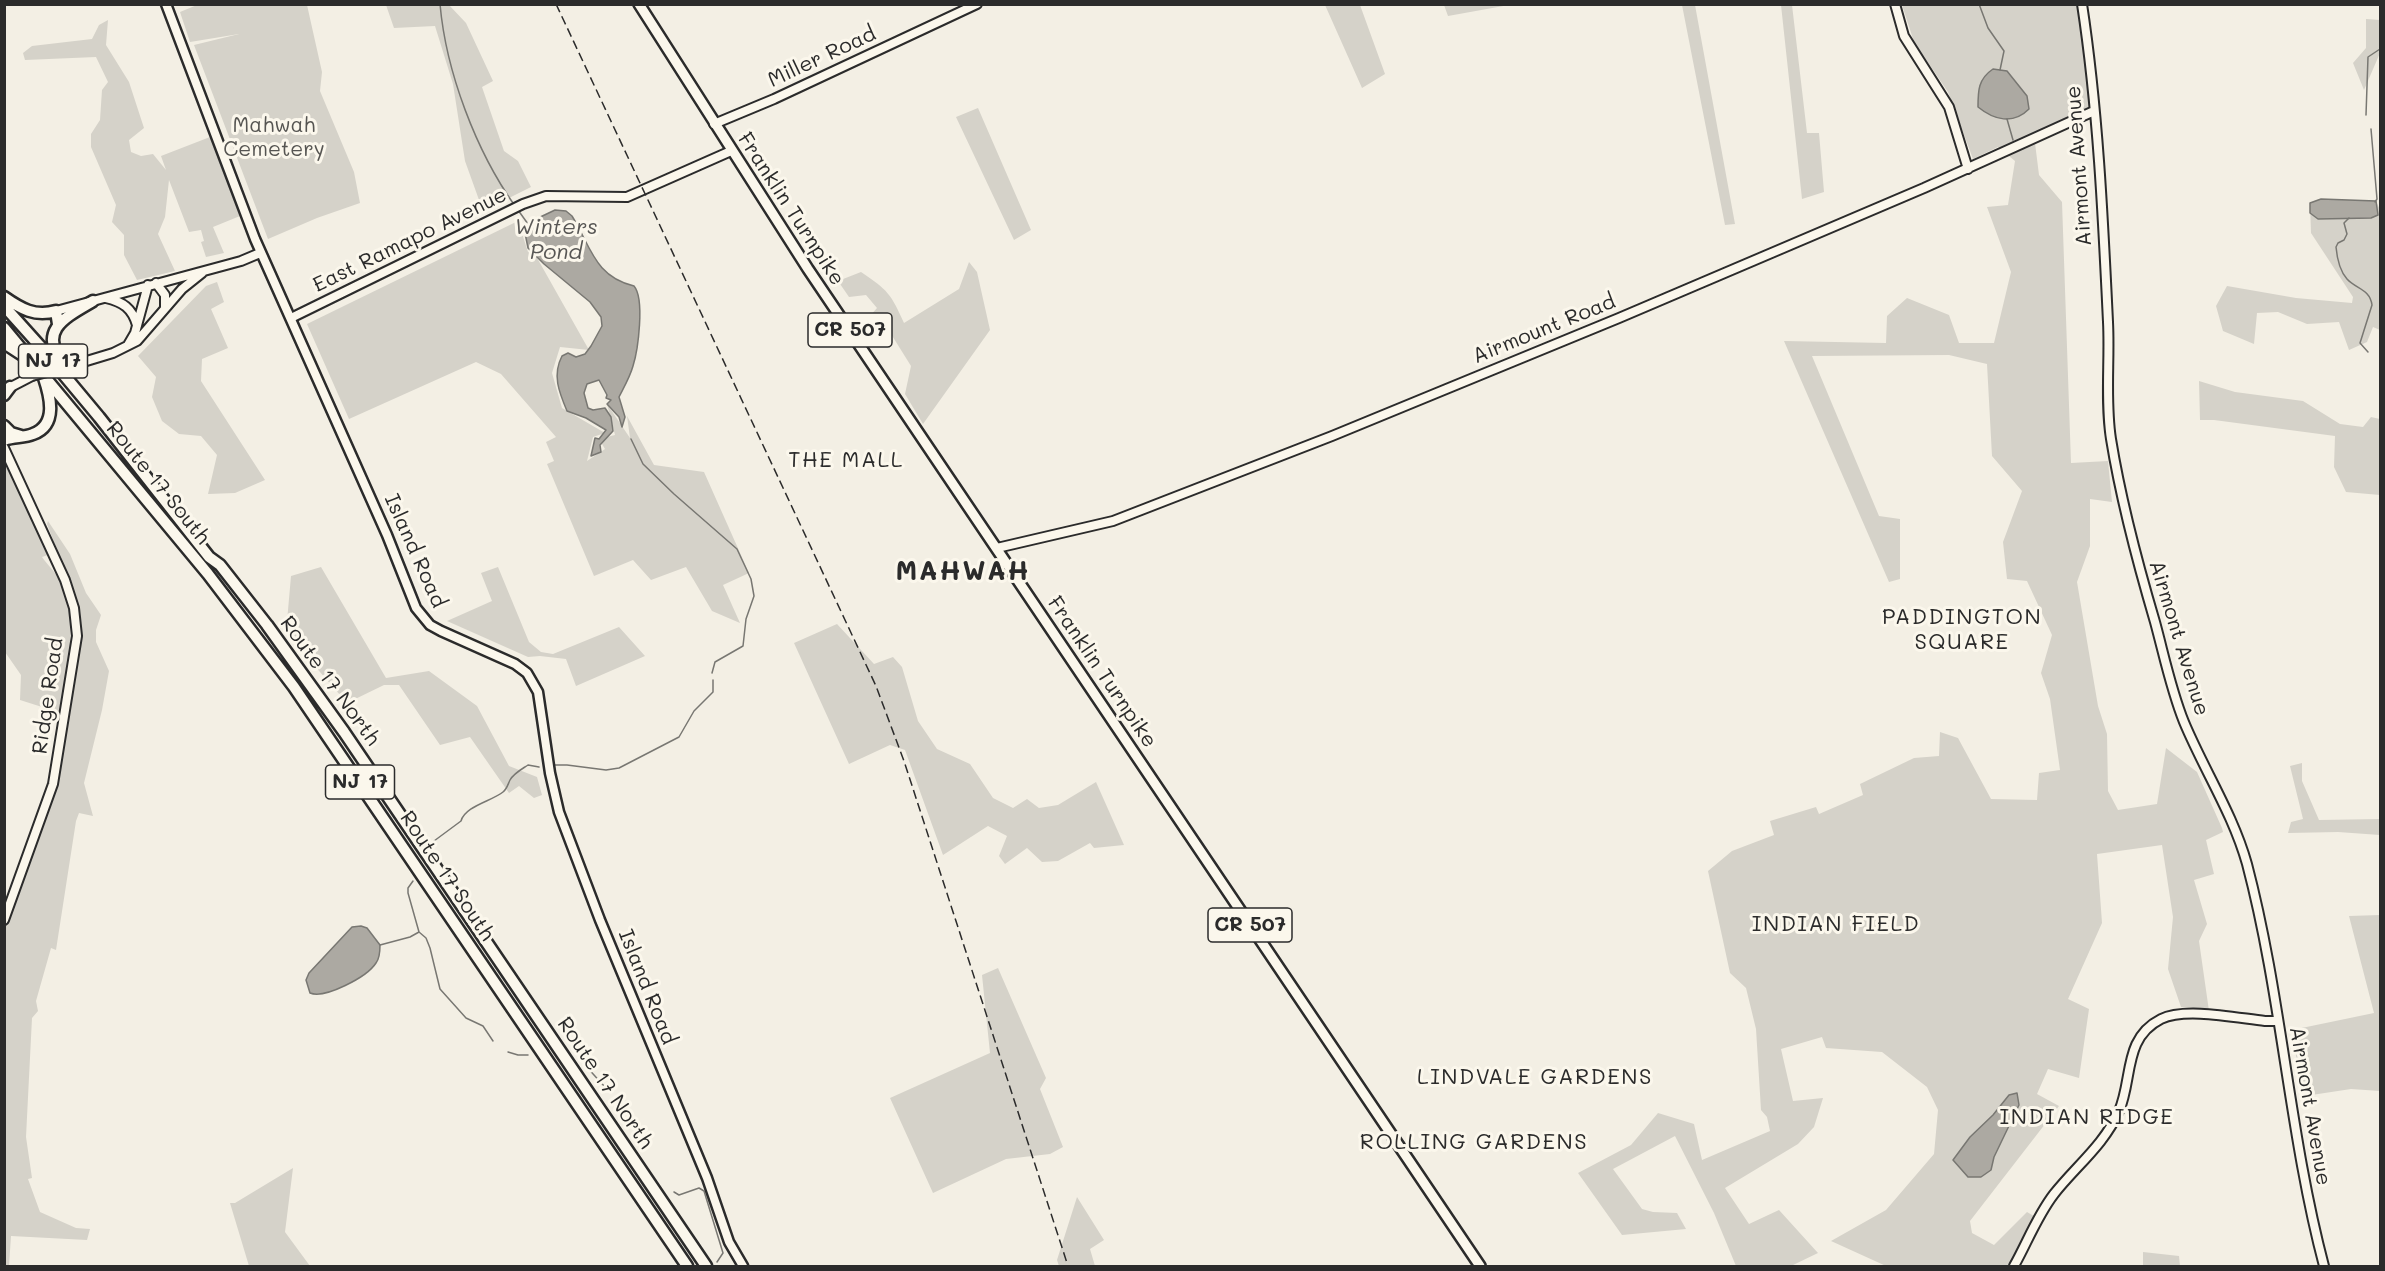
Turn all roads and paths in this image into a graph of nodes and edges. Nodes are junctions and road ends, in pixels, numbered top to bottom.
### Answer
1 (166, 4) edge
2 (639, 4) edge
3 (977, 4) edge
4 (1895, 4) edge
5 (2082, 4) edge
6 (2094, 111) junction
7 (714, 124) junction
8 (731, 151) junction
9 (1968, 169) junction
10 (260, 253) junction
11 (208, 269) junction
12 (152, 284) junction
13 (4, 297) edge
14 (104, 298) junction
15 (93, 301) junction
16 (4, 306) edge
17 (165, 309) junction
18 (56, 311) junction
19 (291, 318) junction
20 (58, 324) junction
21 (137, 325) junction
22 (4, 328) edge
23 (4, 342) edge
24 (127, 346) junction
25 (36, 372) junction
26 (7, 386) edge
27 (99, 417) junction
28 (4, 426) edge
29 (21, 436) junction
30 (4, 440) edge
31 (4, 448) edge
32 (997, 548) junction
33 (4, 920) edge
34 (2277, 1021) junction
35 (685, 1264) edge
36 (706, 1266) edge
37 (743, 1266) edge
38 (1480, 1266) edge
39 (2014, 1266) edge
40 (2324, 1266) edge

1 - 10 main road, Island Road
2 - 7 main road, Franklin Turnpike / CR 507
3 - 7 street, Miller Road
4 - 9 street
5 - 6 street, Airmont Avenue
6 - 9 street, Airmount Road
6 - 34 street, Airmont Avenue
7 - 8 main road, Franklin Turnpike / CR 507
8 - 19 street, East Ramapo Avenue
8 - 32 main road, Franklin Turnpike / CR 507
9 - 32 street, Airmount Road
10 - 11 street
10 - 19 main road, Island Road
11 - 12 street
11 - 17 street
12 - 14 street
12 - 17 street
12 - 21 street
13 - 18 highway
14 - 15 street
14 - 21 street
15 - 18 street
15 - 20 highway
16 - 27 highway, Route 17 North / NJ 17
17 - 24 street
18 - 20 highway
19 - 37 main road, Island Road
20 - 27 highway
21 - 24 street
22 - 25 highway, Route 17 South / NJ 17
23 - 25 highway
24 - 25 street, bridge
25 - 26 street
25 - 29 highway
25 - 35 highway, Route 17 South / NJ 17
27 - 36 highway, Route 17 North / NJ 17
28 - 29 highway
29 - 30 highway
31 - 33 street, Ridge Road
32 - 38 main road, Franklin Turnpike / CR 507
34 - 39 street
34 - 40 street, Airmont Avenue

